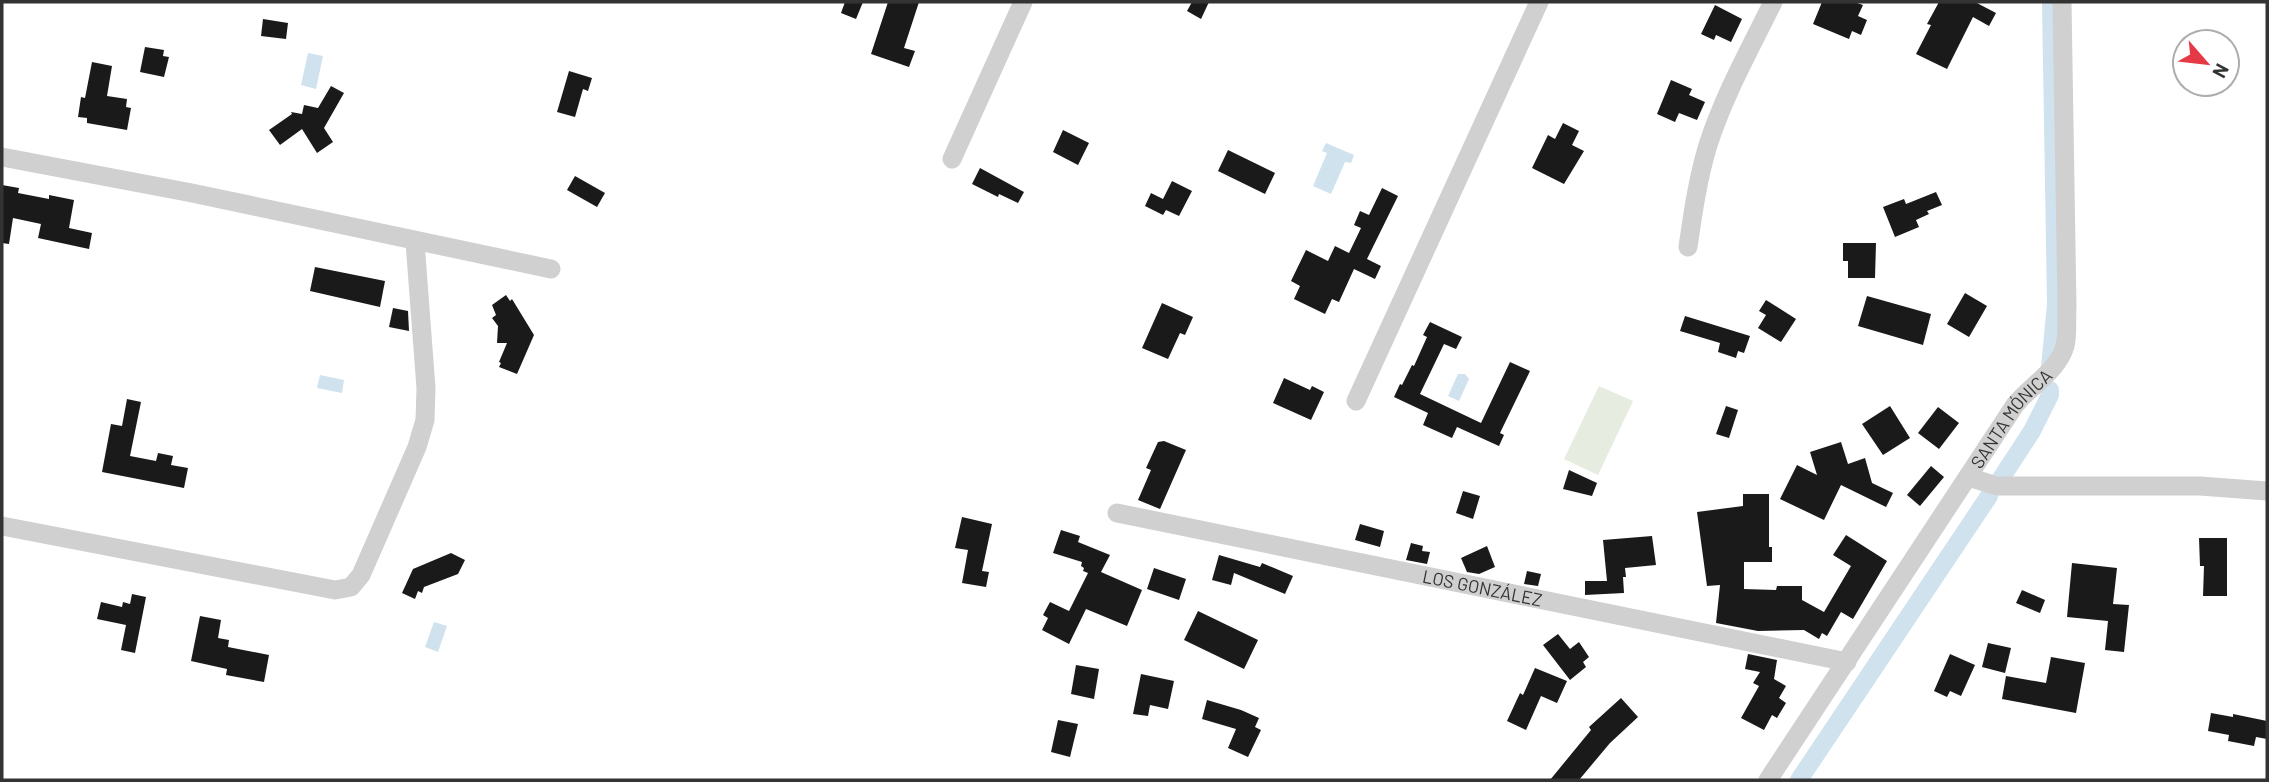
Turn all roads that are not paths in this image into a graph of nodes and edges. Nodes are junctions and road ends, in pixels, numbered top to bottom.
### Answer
1 (1023, 2) edge
2 (1539, 2) edge
3 (1773, 2) edge
4 (2062, 2) edge
5 (2, 157) edge
6 (952, 159) dead end
7 (415, 242) junction
8 (1688, 247) dead end
9 (551, 269) dead end
10 (1356, 401) dead end
11 (1968, 477) junction
12 (2267, 491) edge
13 (1116, 513) dead end
14 (2, 526) edge
15 (1847, 662) junction
16 (1768, 780) edge

1 - 6 street
2 - 10 street
3 - 8 street
4 - 11 street, SANTA MÓNICA
5 - 7 street
7 - 9 street
7 - 14 street
11 - 12 street
11 - 15 street, SANTA MÓNICA
13 - 15 street, LOS GONZÁLEZ
15 - 16 street, SANTA MÓNICA

